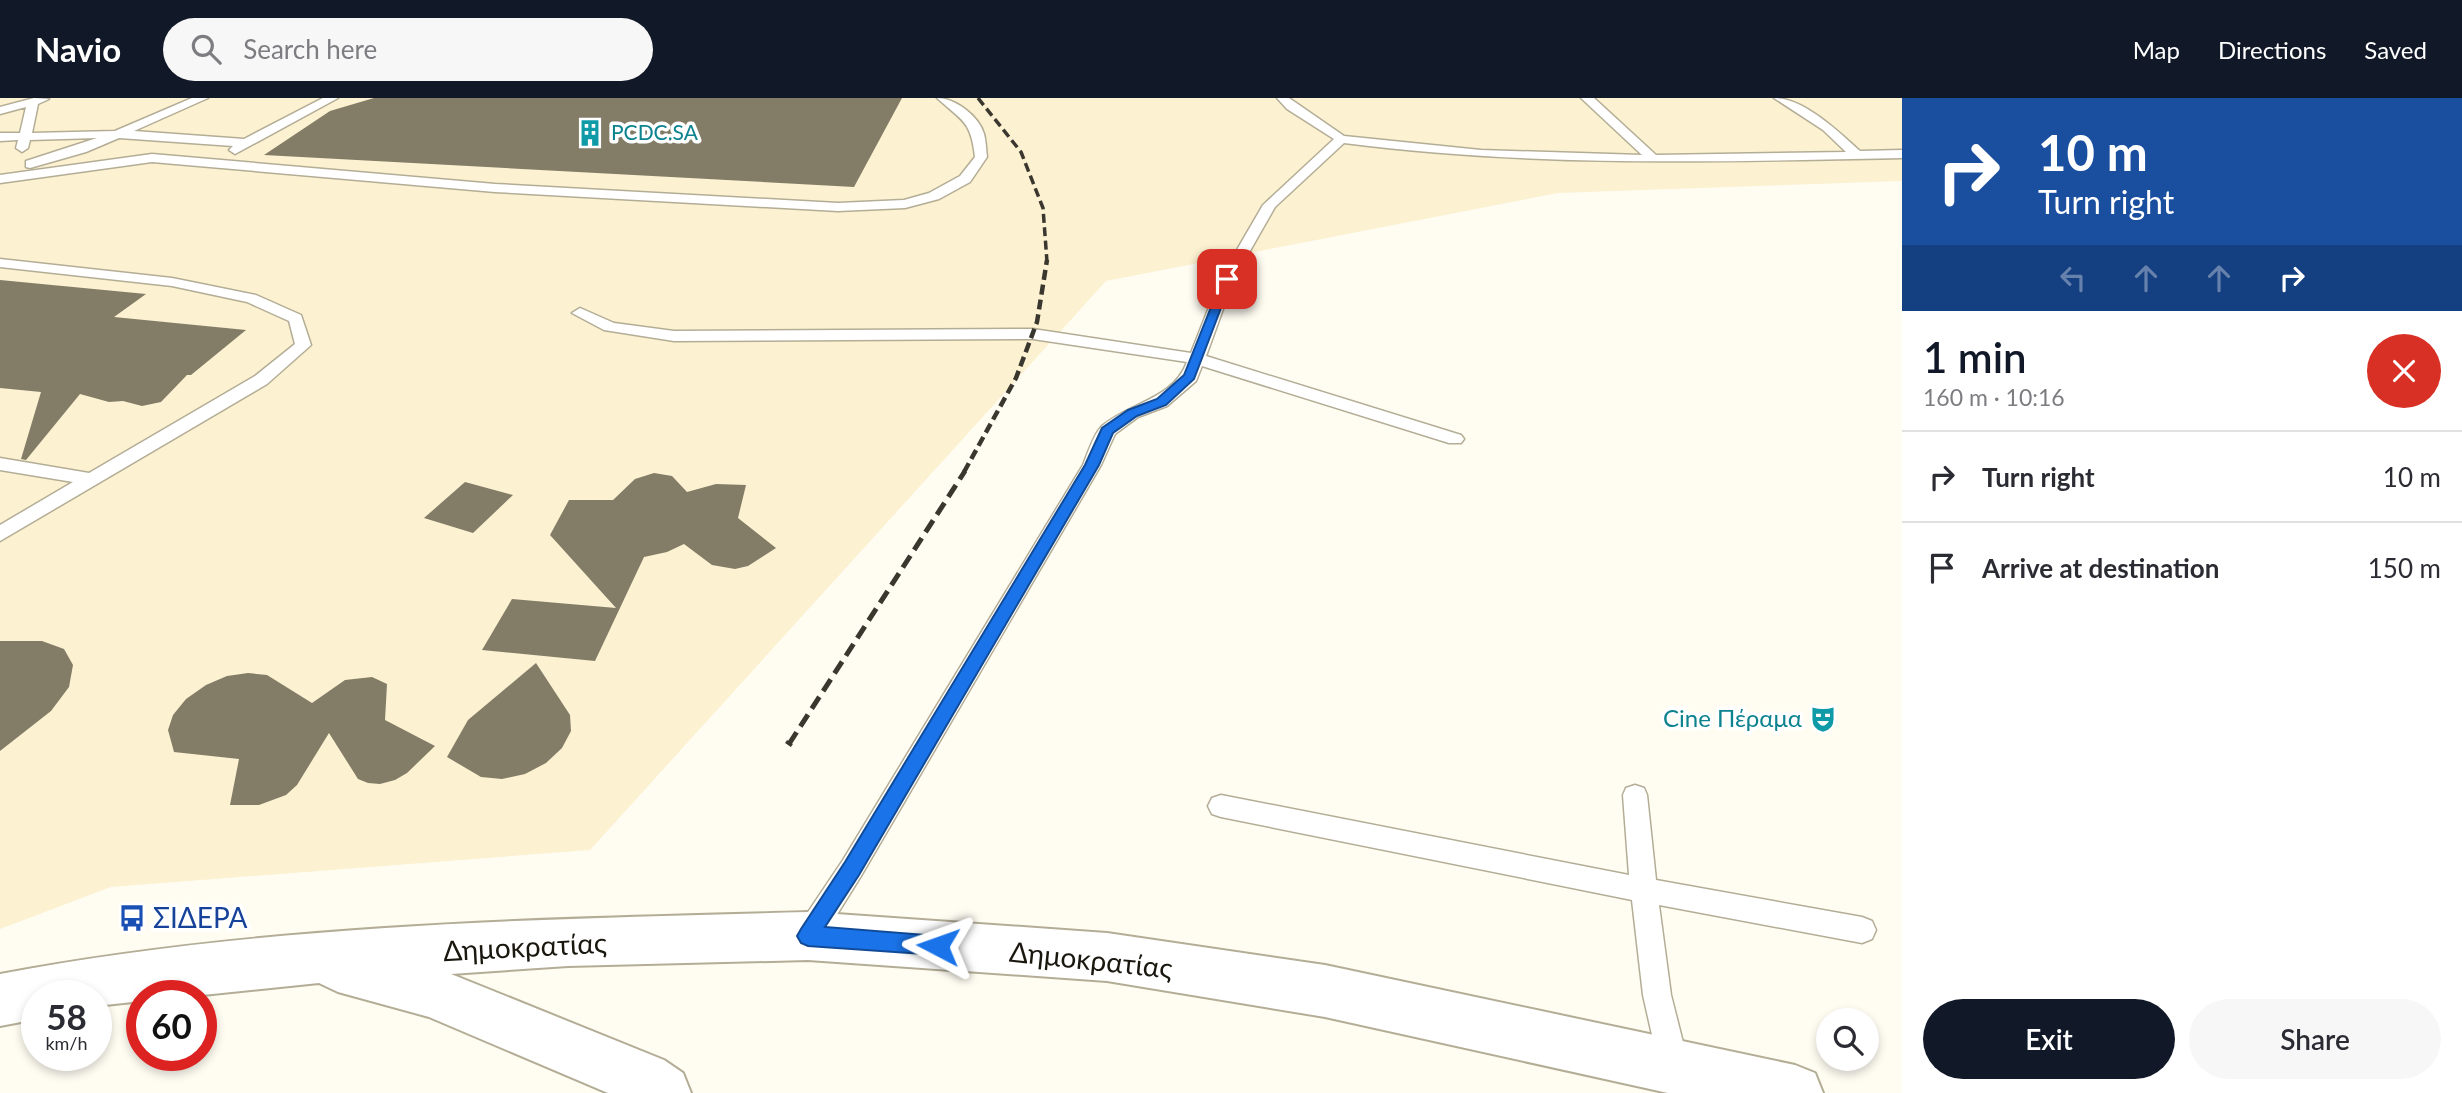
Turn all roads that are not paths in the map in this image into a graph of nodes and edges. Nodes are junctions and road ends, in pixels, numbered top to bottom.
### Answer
1 (202, 98) edge
2 (332, 98) edge
3 (943, 98) edge
4 (1283, 98) edge
5 (1587, 98) edge
6 (1780, 98) edge
7 (39, 100) edge
8 (0, 111) edge
9 (122, 134) junction
10 (25, 135) junction
11 (0, 138) edge
12 (1341, 139) junction
13 (245, 143) junction
14 (1902, 154) edge
15 (1857, 155) junction
16 (1651, 157) junction
17 (213, 164) junction
18 (17, 167) junction
19 (0, 169) edge
20 (0, 179) edge
21 (0, 263) edge
22 (580, 313) dead end
23 (1197, 359) junction
24 (1455, 439) dead end
25 (0, 464) edge
26 (93, 480) junction
27 (0, 534) edge
28 (1635, 795) dead end
29 (1220, 806) dead end
30 (1644, 890) junction
31 (1862, 930) dead end
32 (808, 936) junction
33 (309, 959) junction
34 (0, 1000) edge
35 (1674, 1068) junction
36 (663, 1093) edge
37 (1795, 1093) edge

1 - 9 lane
2 - 13 lane
3 - 17 lane
4 - 12 lane
5 - 16 lane
6 - 15 lane
7 - 8 lane
7 - 10 lane
9 - 10 lane
9 - 13 lane
9 - 18 lane
10 - 11 lane
10 - 18 lane
12 - 16 lane
12 - 23 lane
13 - 17 lane
14 - 15 lane
15 - 16 lane
17 - 20 lane
18 - 19 lane
21 - 26 lane
22 - 23 lane
23 - 24 lane
23 - 32 lane
25 - 26 lane
26 - 27 lane
28 - 30 lane
29 - 30 lane
30 - 31 lane
30 - 35 lane
32 - 33 main road, Δημοκρατίας
32 - 35 main road, Δημοκρατίας
33 - 34 main road, Δημοκρατίας
33 - 36 main road
35 - 37 main road, Δημοκρατίας

